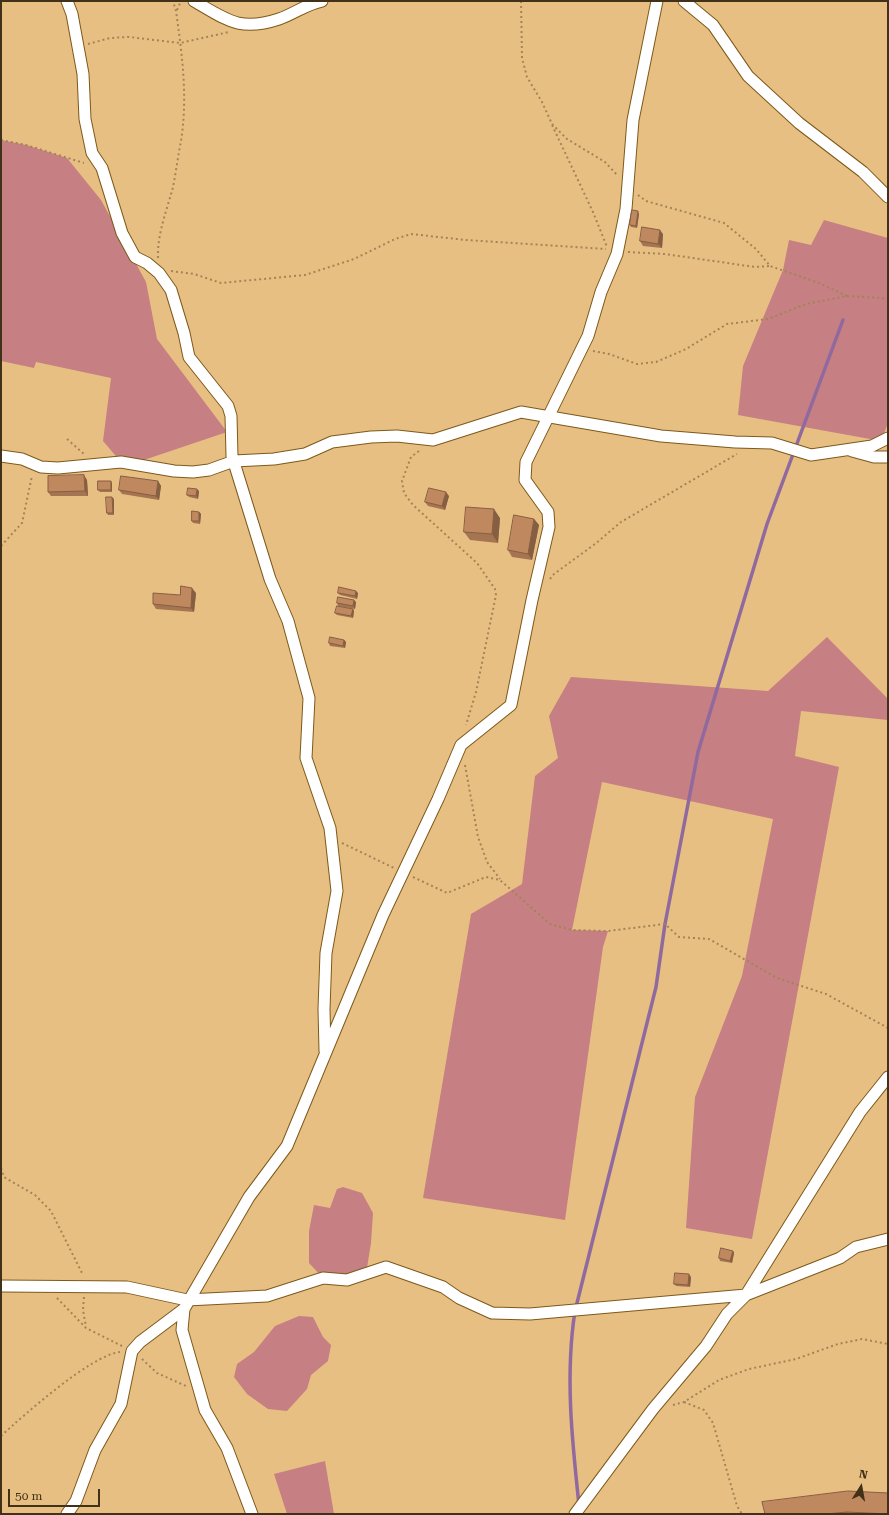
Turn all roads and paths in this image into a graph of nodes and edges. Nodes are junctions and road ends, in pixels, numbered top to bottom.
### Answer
1 (67, 1) edge
2 (173, 1) edge
3 (181, 1) edge
4 (194, 1) edge
5 (322, 1) edge
6 (521, 1) edge
7 (658, 1) edge
8 (684, 1) edge
9 (176, 11) junction
10 (245, 25) junction
11 (180, 43) junction
12 (78, 47) junction
13 (552, 124) junction
14 (1, 140) edge
15 (102, 168) junction
16 (627, 187) junction
17 (888, 197) edge
18 (617, 251) junction
19 (770, 266) junction
20 (159, 273) junction
21 (847, 296) junction
22 (888, 300) edge
23 (582, 349) junction
24 (548, 416) junction
25 (888, 438) edge
26 (67, 439) dead end
27 (434, 440) junction
28 (755, 443) junction
29 (847, 450) junction
30 (1, 456) edge
31 (888, 457) edge
32 (234, 461) junction
33 (93, 465) junction
34 (41, 467) junction
35 (1, 546) edge
36 (549, 579) dead end
37 (461, 745) junction
38 (465, 764) dead end
39 (331, 836) junction
40 (403, 872) junction
41 (500, 880) junction
42 (888, 1028) edge
43 (325, 1055) junction
44 (888, 1077) edge
45 (1, 1118) edge
46 (1, 1124) edge
47 (1, 1168) edge
48 (888, 1240) edge
49 (1, 1286) edge
50 (40, 1287) junction
51 (85, 1287) junction
52 (746, 1295) junction
53 (186, 1304) junction
54 (86, 1328) junction
55 (888, 1344) edge
56 (132, 1351) junction
57 (199, 1393) junction
58 (684, 1402) junction
59 (653, 1409) junction
60 (1, 1436) edge
61 (67, 1514) edge
62 (252, 1514) edge
63 (575, 1514) edge
64 (742, 1514) edge

1 - 12 street
2 - 9 path
3 - 9 path
4 - 10 street
5 - 10 street
6 - 13 path
7 - 16 street
8 - 17 street
9 - 11 path
10 - 11 path
11 - 12 path
11 - 20 path
12 - 15 street
13 - 16 path
13 - 20 path
14 - 15 path
15 - 20 street
16 - 18 street
16 - 19 path
18 - 19 path
18 - 23 street
19 - 21 path
20 - 32 street
21 - 22 path
21 - 23 path
23 - 24 street
24 - 27 street
24 - 28 street
24 - 37 street
25 - 29 street
26 - 33 path
27 - 32 street
27 - 37 path
28 - 29 street
28 - 36 path
29 - 31 street
30 - 34 street
32 - 33 street
32 - 39 street
33 - 34 street
34 - 35 path
37 - 40 street
38 - 41 path
39 - 40 path
39 - 43 street
40 - 41 path
40 - 43 street
41 - 42 path
43 - 53 street
44 - 52 street
45 - 46 path
47 - 51 path
48 - 52 street
49 - 50 street
50 - 51 street
50 - 54 path
51 - 53 street
51 - 54 path
52 - 53 street
52 - 59 street
53 - 56 street
53 - 57 street
54 - 56 path
55 - 58 path
56 - 57 path
56 - 60 path
56 - 61 street
57 - 62 street
58 - 59 path
58 - 64 path
59 - 63 street

